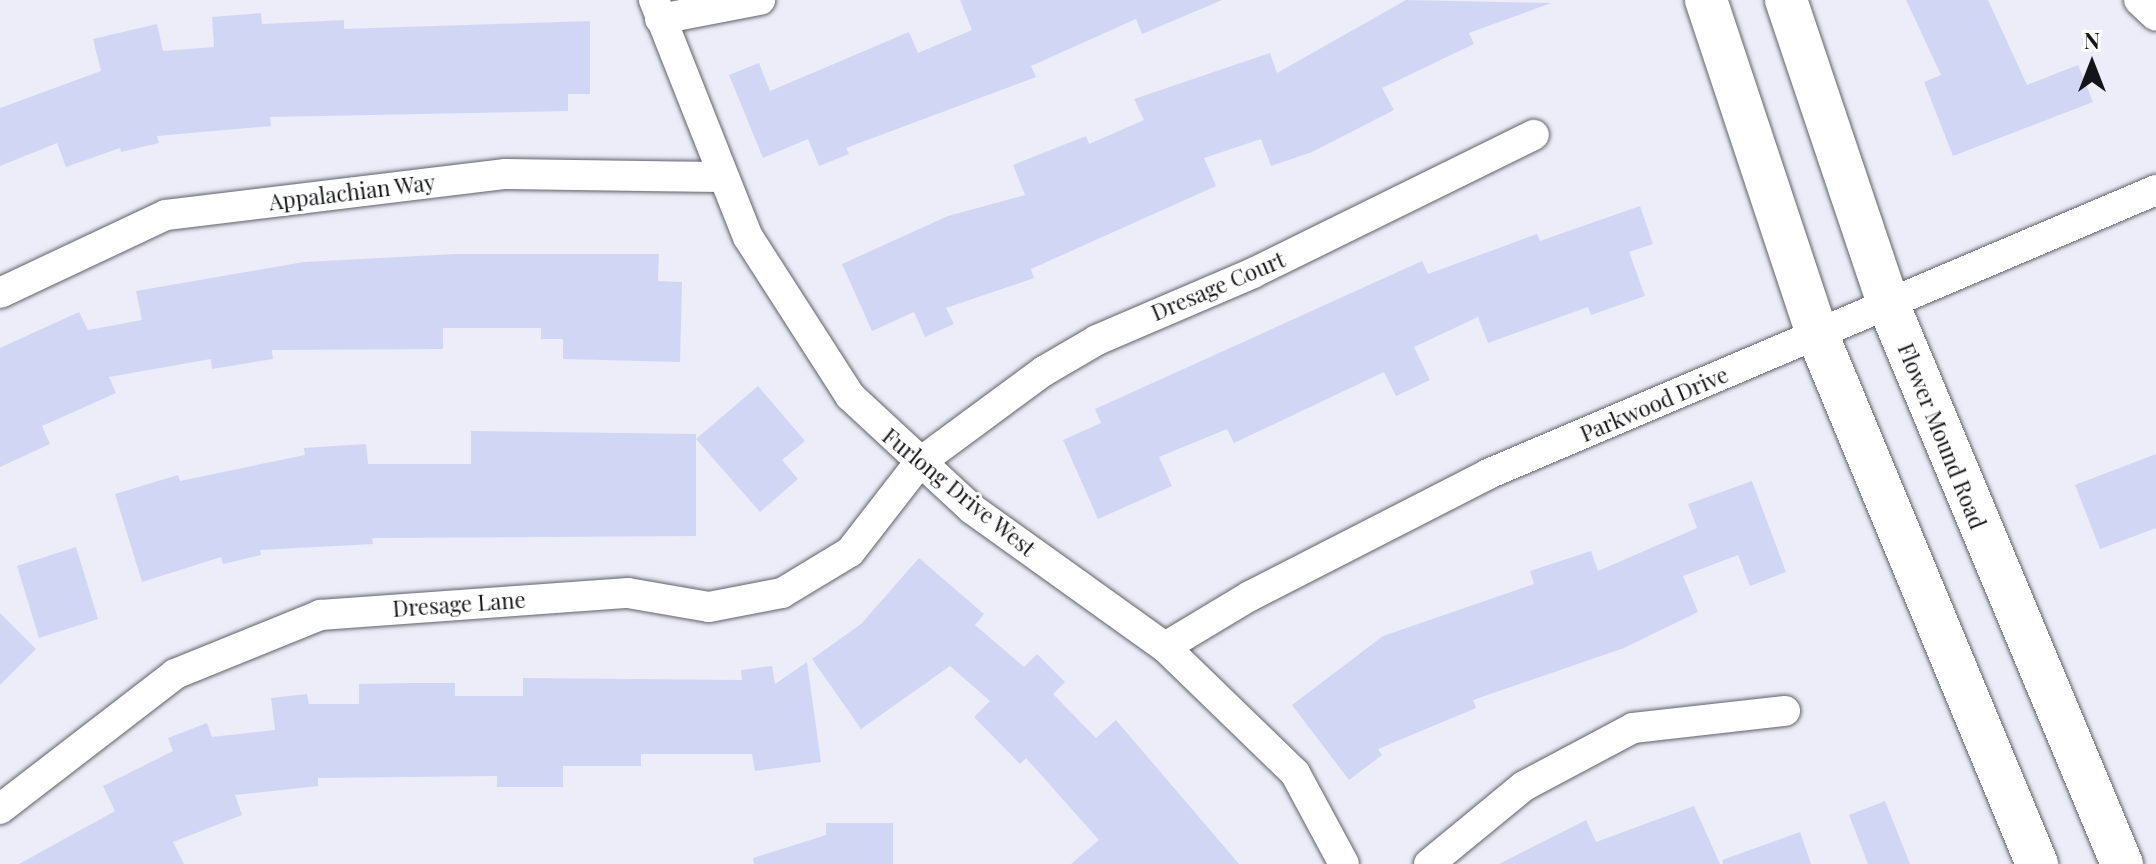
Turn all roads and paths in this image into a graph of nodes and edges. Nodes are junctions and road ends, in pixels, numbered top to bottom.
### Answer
1 (760, 0) edge
2 (1706, 0) edge
3 (1786, 0) edge
4 (2139, 0) edge
5 (657, 10) edge
6 (2156, 16) edge
7 (1534, 135) dead end
8 (721, 177) junction
9 (2156, 190) edge
10 (0, 293) edge
11 (1889, 306) junction
12 (1818, 336) junction
13 (919, 463) junction
14 (1165, 647) junction
15 (1785, 711) dead end
16 (0, 809) edge
17 (1344, 864) edge
18 (1429, 864) edge
19 (2037, 864) edge
20 (2122, 864) edge

1 - 5 street
2 - 12 main road
3 - 11 main road, Flower Mound Road
4 - 6 street
5 - 8 street, Furlong Drive West
7 - 13 street, Dresage Court
8 - 10 street, Appalachian Way
8 - 13 street, Furlong Drive West
9 - 11 street, Parkwood Drive
11 - 12 street, Parkwood Drive
11 - 20 main road, Flower Mound Road
12 - 14 street, Parkwood Drive
12 - 19 main road
13 - 14 street, Furlong Drive West
13 - 16 street, Dresage Lane
14 - 17 street, Furlong Drive West
15 - 18 street

